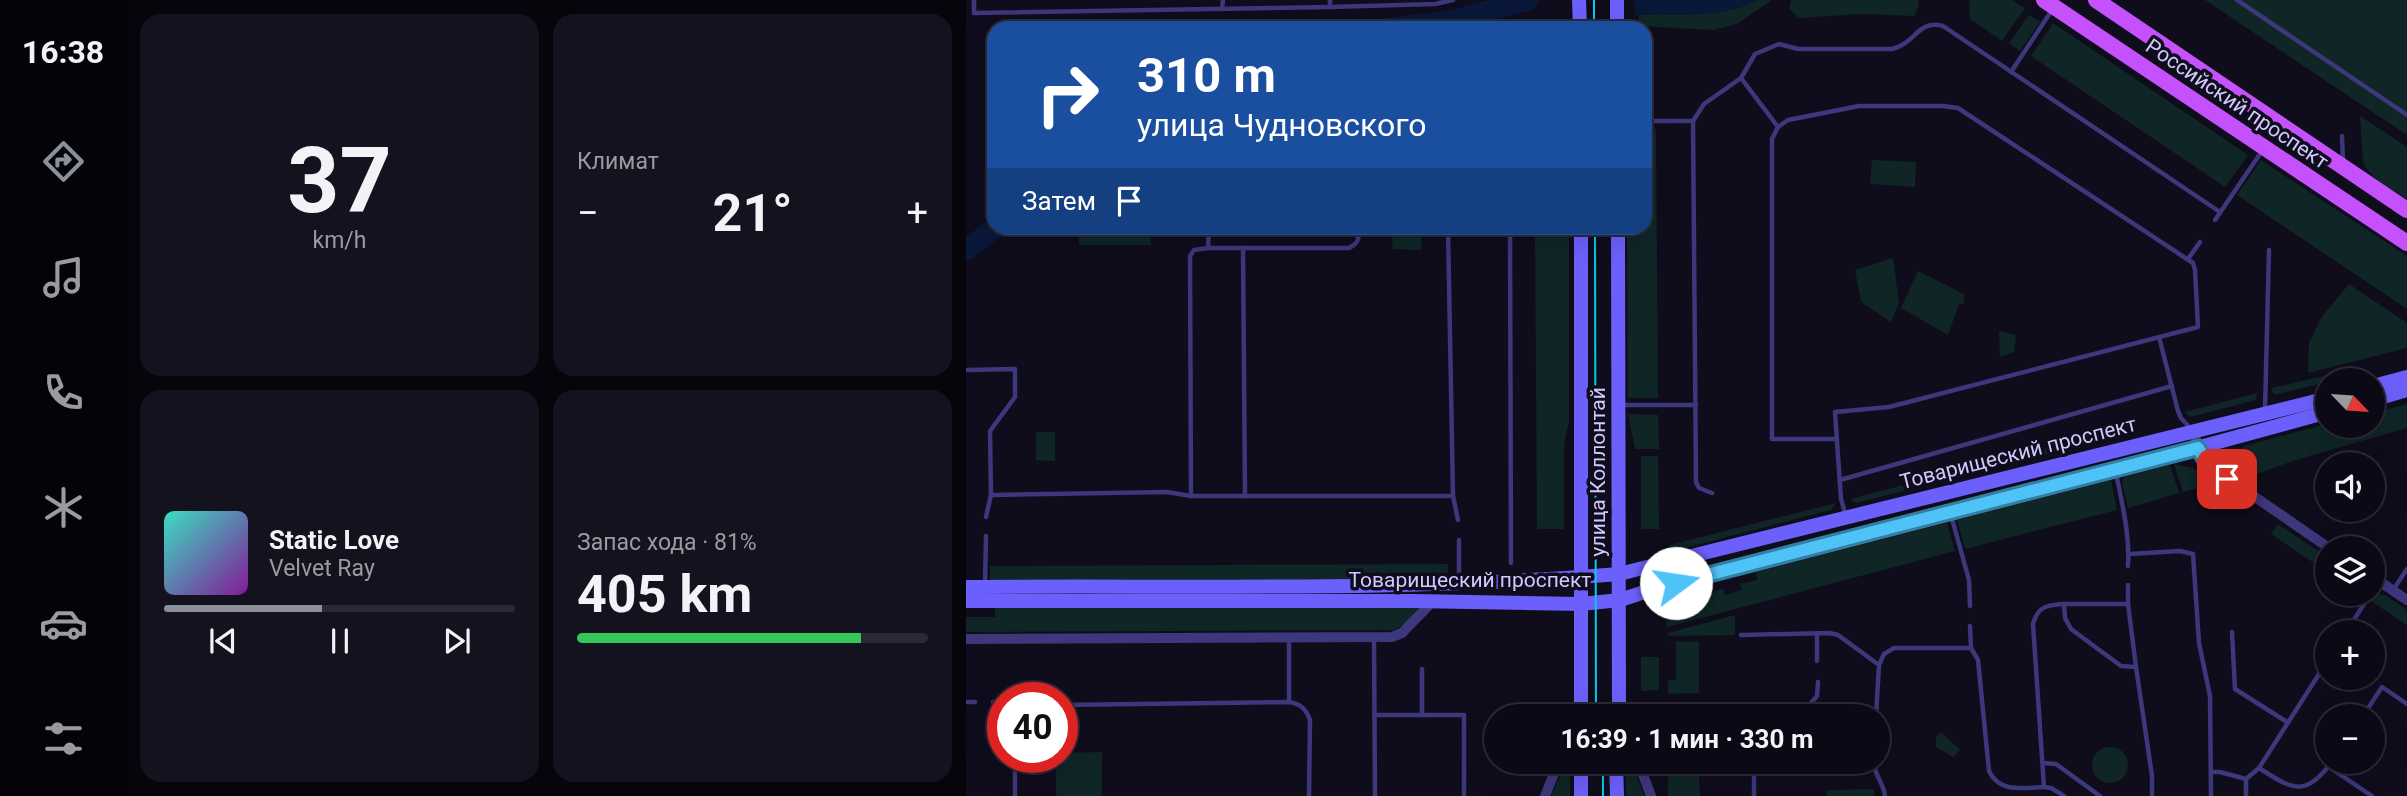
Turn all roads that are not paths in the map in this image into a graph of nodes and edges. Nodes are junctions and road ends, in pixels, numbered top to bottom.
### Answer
1 (974, 0) edge
2 (1223, 0) edge
3 (1330, 0) edge
4 (1453, 0) edge
5 (1579, 0) edge
6 (1617, 0) edge
7 (2096, 0) edge
8 (2237, 0) edge
9 (2049, 3) edge
10 (1330, 7) junction
11 (1222, 9) junction
12 (1579, 21) edge
13 (1618, 21) edge
14 (2011, 72) junction
15 (1741, 78) junction
16 (2407, 115) edge
17 (1652, 121) edge
18 (1693, 121) junction
19 (1778, 127) junction
20 (2342, 136) dead end
21 (2264, 147) junction
22 (2344, 166) junction
23 (2407, 210) edge
24 (2220, 212) junction
25 (2215, 220) dead end
26 (1209, 235) edge
27 (1359, 235) edge
28 (1448, 235) edge
29 (1510, 235) edge
30 (1581, 235) edge
31 (1618, 235) edge
32 (2200, 242) dead end
33 (2407, 243) edge
34 (1208, 247) junction
35 (1243, 248) junction
36 (2269, 250) dead end
37 (2188, 259) junction
38 (2159, 337) junction
39 (966, 370) edge
40 (2407, 377) edge
41 (2385, 383) edge
42 (2172, 386) junction
43 (2407, 390) edge
44 (2385, 396) edge
45 (2315, 401) edge
46 (1619, 405) junction
47 (1696, 405) junction
48 (2265, 414) junction
49 (2315, 416) edge
50 (2193, 432) junction
51 (1835, 439) junction
52 (2198, 448) junction
53 (2115, 469) junction
54 (1840, 480) junction
55 (1712, 493) dead end
56 (991, 495) junction
57 (1191, 496) junction
58 (1245, 496) junction
59 (1453, 496) junction
60 (1950, 512) junction
61 (986, 517) dead end
62 (1846, 519) junction
63 (1458, 520) dead end
64 (986, 536) dead end
65 (2315, 538) edge
66 (1459, 540) dead end
67 (2129, 554) junction
68 (1511, 563) dead end
69 (2128, 566) dead end
70 (2407, 569) edge
71 (1619, 574) junction
72 (1581, 577) junction
73 (1459, 583) junction
74 (2128, 585) dead end
75 (966, 587) edge
76 (2385, 588) edge
77 (2393, 590) junction
78 (985, 594) junction
79 (1619, 600) junction
80 (2407, 600) edge
81 (966, 601) edge
82 (1433, 601) junction
83 (1581, 604) junction
84 (2064, 604) junction
85 (2128, 604) junction
86 (1970, 606) dead end
87 (1970, 626) dead end
88 (2232, 632) dead end
89 (1817, 634) junction
90 (1741, 635) dead end
91 (1289, 638) junction
92 (1374, 638) junction
93 (966, 639) edge
94 (1971, 648) junction
95 (1817, 662) dead end
96 (1879, 665) junction
97 (2136, 667) junction
98 (1422, 669) dead end
99 (2315, 680) edge
100 (1818, 682) dead end
101 (966, 702) edge
102 (975, 702) dead end
103 (1289, 702) junction
104 (1580, 704) edge
105 (1619, 704) edge
106 (1810, 704) edge
107 (1877, 704) edge
108 (2371, 704) edge
109 (2407, 704) edge
110 (1078, 705) edge
111 (1422, 713) junction
112 (1374, 715) junction
113 (2287, 722) junction
114 (2043, 762) junction
115 (2259, 768) junction
116 (2211, 772) junction
117 (1015, 773) edge
118 (1554, 774) edge
119 (1581, 774) edge
120 (1616, 774) edge
121 (1643, 774) edge
122 (1754, 774) edge
123 (1877, 774) edge
124 (2324, 774) edge
125 (2339, 774) edge
126 (2246, 779) junction
127 (2044, 787) junction
128 (1015, 796) edge
129 (1309, 796) edge
130 (1375, 796) edge
131 (1464, 796) edge
132 (1545, 796) edge
133 (1581, 796) edge
134 (1616, 796) edge
135 (1651, 796) edge
136 (1754, 796) edge
137 (1885, 796) edge
138 (2064, 796) edge
139 (2100, 796) edge
140 (2152, 796) edge
141 (2211, 796) edge
142 (2246, 796) edge
143 (2372, 796) edge

1 - 11 lane
2 - 11 lane
3 - 10 lane
4 - 10 lane
5 - 12 street
6 - 13 street
7 - 22 main road, Российский проспект
8 - 16 lane
9 - 14 lane
9 - 21 main road, Российский проспект
10 - 11 lane
14 - 15 lane
14 - 24 lane
15 - 18 lane
15 - 19 lane
17 - 18 lane
18 - 47 lane
19 - 37 lane
19 - 51 lane
20 - 22 lane
21 - 24 lane
21 - 33 main road, Российский проспект
22 - 23 main road, Российский проспект
24 - 25 lane
26 - 34 lane
27 - 35 lane
28 - 59 lane
29 - 68 lane
30 - 72 street, улица Коллонтай
31 - 46 street, улица Коллонтай
32 - 37 lane
34 - 35 lane
34 - 57 lane
35 - 58 lane
36 - 48 lane
37 - 38 lane
38 - 42 lane
38 - 51 lane
39 - 56 lane
40 - 41 street
42 - 50 lane
42 - 54 lane
43 - 44 street
45 - 48 street, Товарищеский проспект
46 - 47 lane
46 - 71 street, улица Коллонтай
47 - 55 lane
48 - 50 street, Товарищеский проспект
49 - 52 street, Товарищеский проспект
50 - 52 street
50 - 62 street, Товарищеский проспект
51 - 54 lane
52 - 53 street, Товарищеский проспект
52 - 65 street
53 - 60 street, Товарищеский проспект
53 - 67 lane
54 - 62 lane
56 - 57 lane
56 - 61 lane
57 - 58 lane
58 - 59 lane
59 - 63 lane
60 - 79 street, Товарищеский проспект
60 - 86 lane
62 - 71 street, Товарищеский проспект
64 - 78 lane
66 - 73 lane
67 - 69 lane
67 - 116 lane
70 - 77 lane
71 - 72 street, Товарищеский проспект
71 - 79 street, улица Коллонтай
72 - 73 street, Товарищеский проспект
72 - 83 street, улица Коллонтай
73 - 78 street, Товарищеский проспект
74 - 85 lane
75 - 78 street, Товарищеский проспект
76 - 77 street
77 - 80 street
78 - 81 street, Товарищеский проспект
78 - 82 street, Товарищеский проспект
79 - 83 street, Товарищеский проспект
79 - 105 street, улица Коллонтай
82 - 83 street, Товарищеский проспект
82 - 92 street
83 - 104 street, улица Коллонтай
84 - 85 lane
84 - 97 lane
84 - 114 lane
85 - 97 lane
87 - 94 lane
88 - 113 lane
89 - 90 lane
89 - 95 lane
89 - 96 lane
91 - 92 street
91 - 93 street
91 - 103 lane
92 - 112 lane
94 - 96 lane
94 - 127 lane
96 - 107 lane
97 - 140 lane
98 - 111 lane
99 - 113 lane
100 - 106 lane
101 - 102 lane
103 - 110 lane
103 - 129 lane
108 - 109 lane
111 - 112 lane
111 - 131 lane
112 - 130 lane
113 - 115 lane
114 - 127 lane
114 - 139 lane
115 - 124 lane
115 - 126 lane
116 - 126 lane
116 - 141 lane
117 - 128 lane
118 - 132 street
119 - 133 street
120 - 134 street
121 - 135 street
122 - 136 lane
123 - 137 lane
125 - 143 lane
126 - 142 lane
127 - 138 lane

